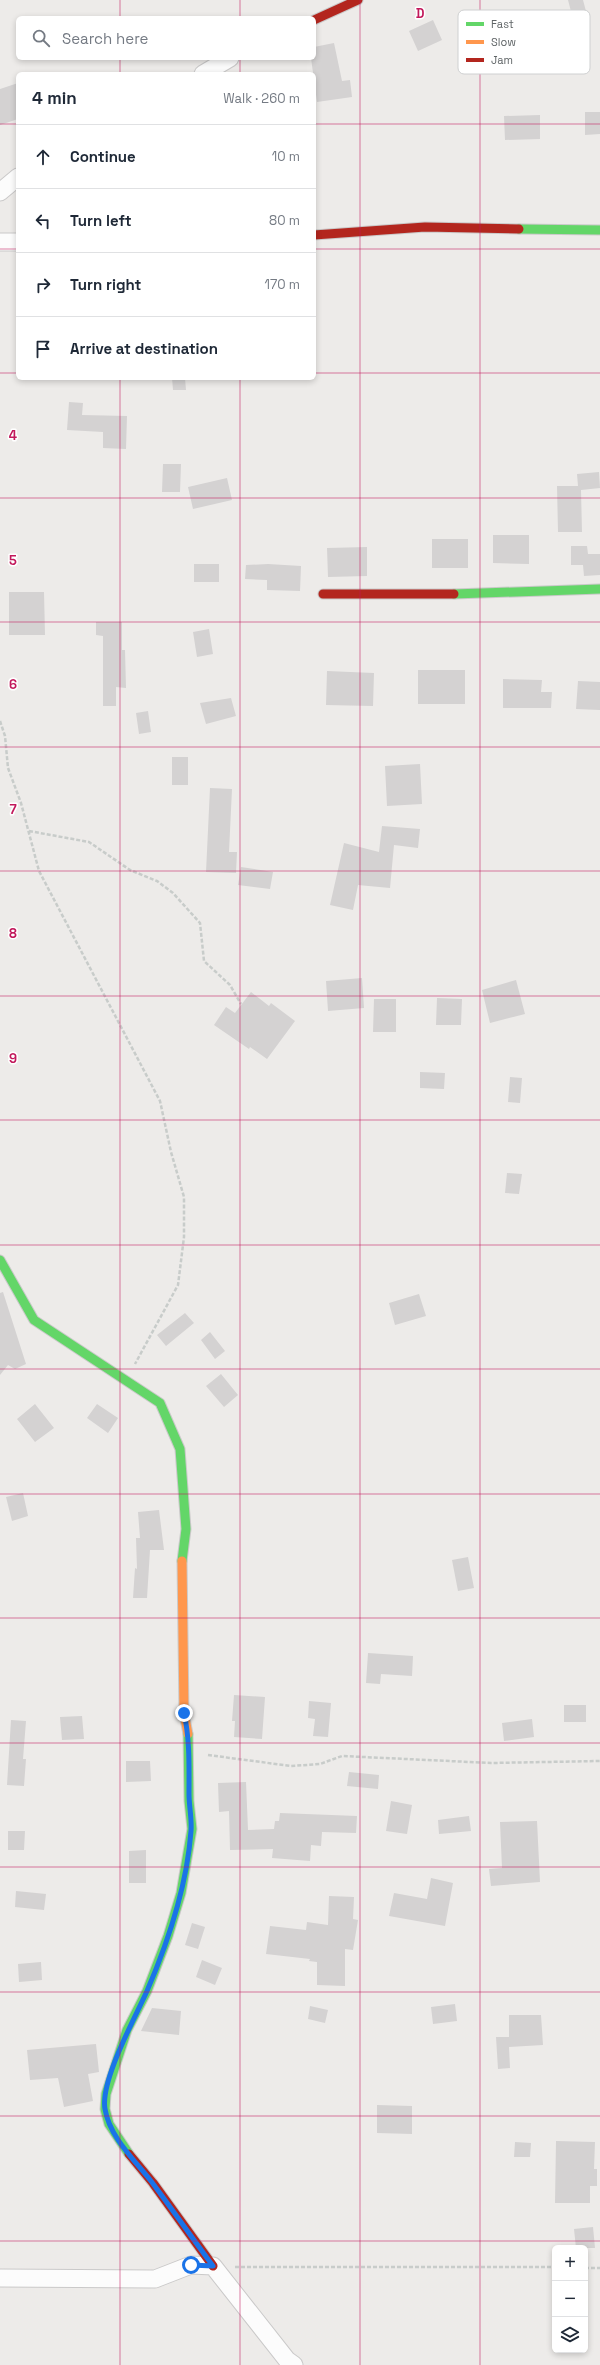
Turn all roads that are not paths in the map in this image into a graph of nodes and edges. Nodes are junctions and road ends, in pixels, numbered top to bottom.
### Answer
1 (358, 0) edge
2 (316, 19) edge
3 (227, 60) edge
4 (206, 72) edge
5 (16, 179) edge
6 (0, 192) edge
7 (600, 230) edge
8 (316, 235) edge
9 (0, 242) edge
10 (16, 242) edge
11 (600, 590) edge
12 (322, 594) dead end
13 (0, 1260) edge
14 (213, 2266) junction
15 (0, 2278) edge
16 (294, 2365) edge

1 - 2 street
3 - 4 street
5 - 6 street
7 - 8 street
9 - 10 street
11 - 12 street
13 - 14 street
14 - 15 street
14 - 16 street

